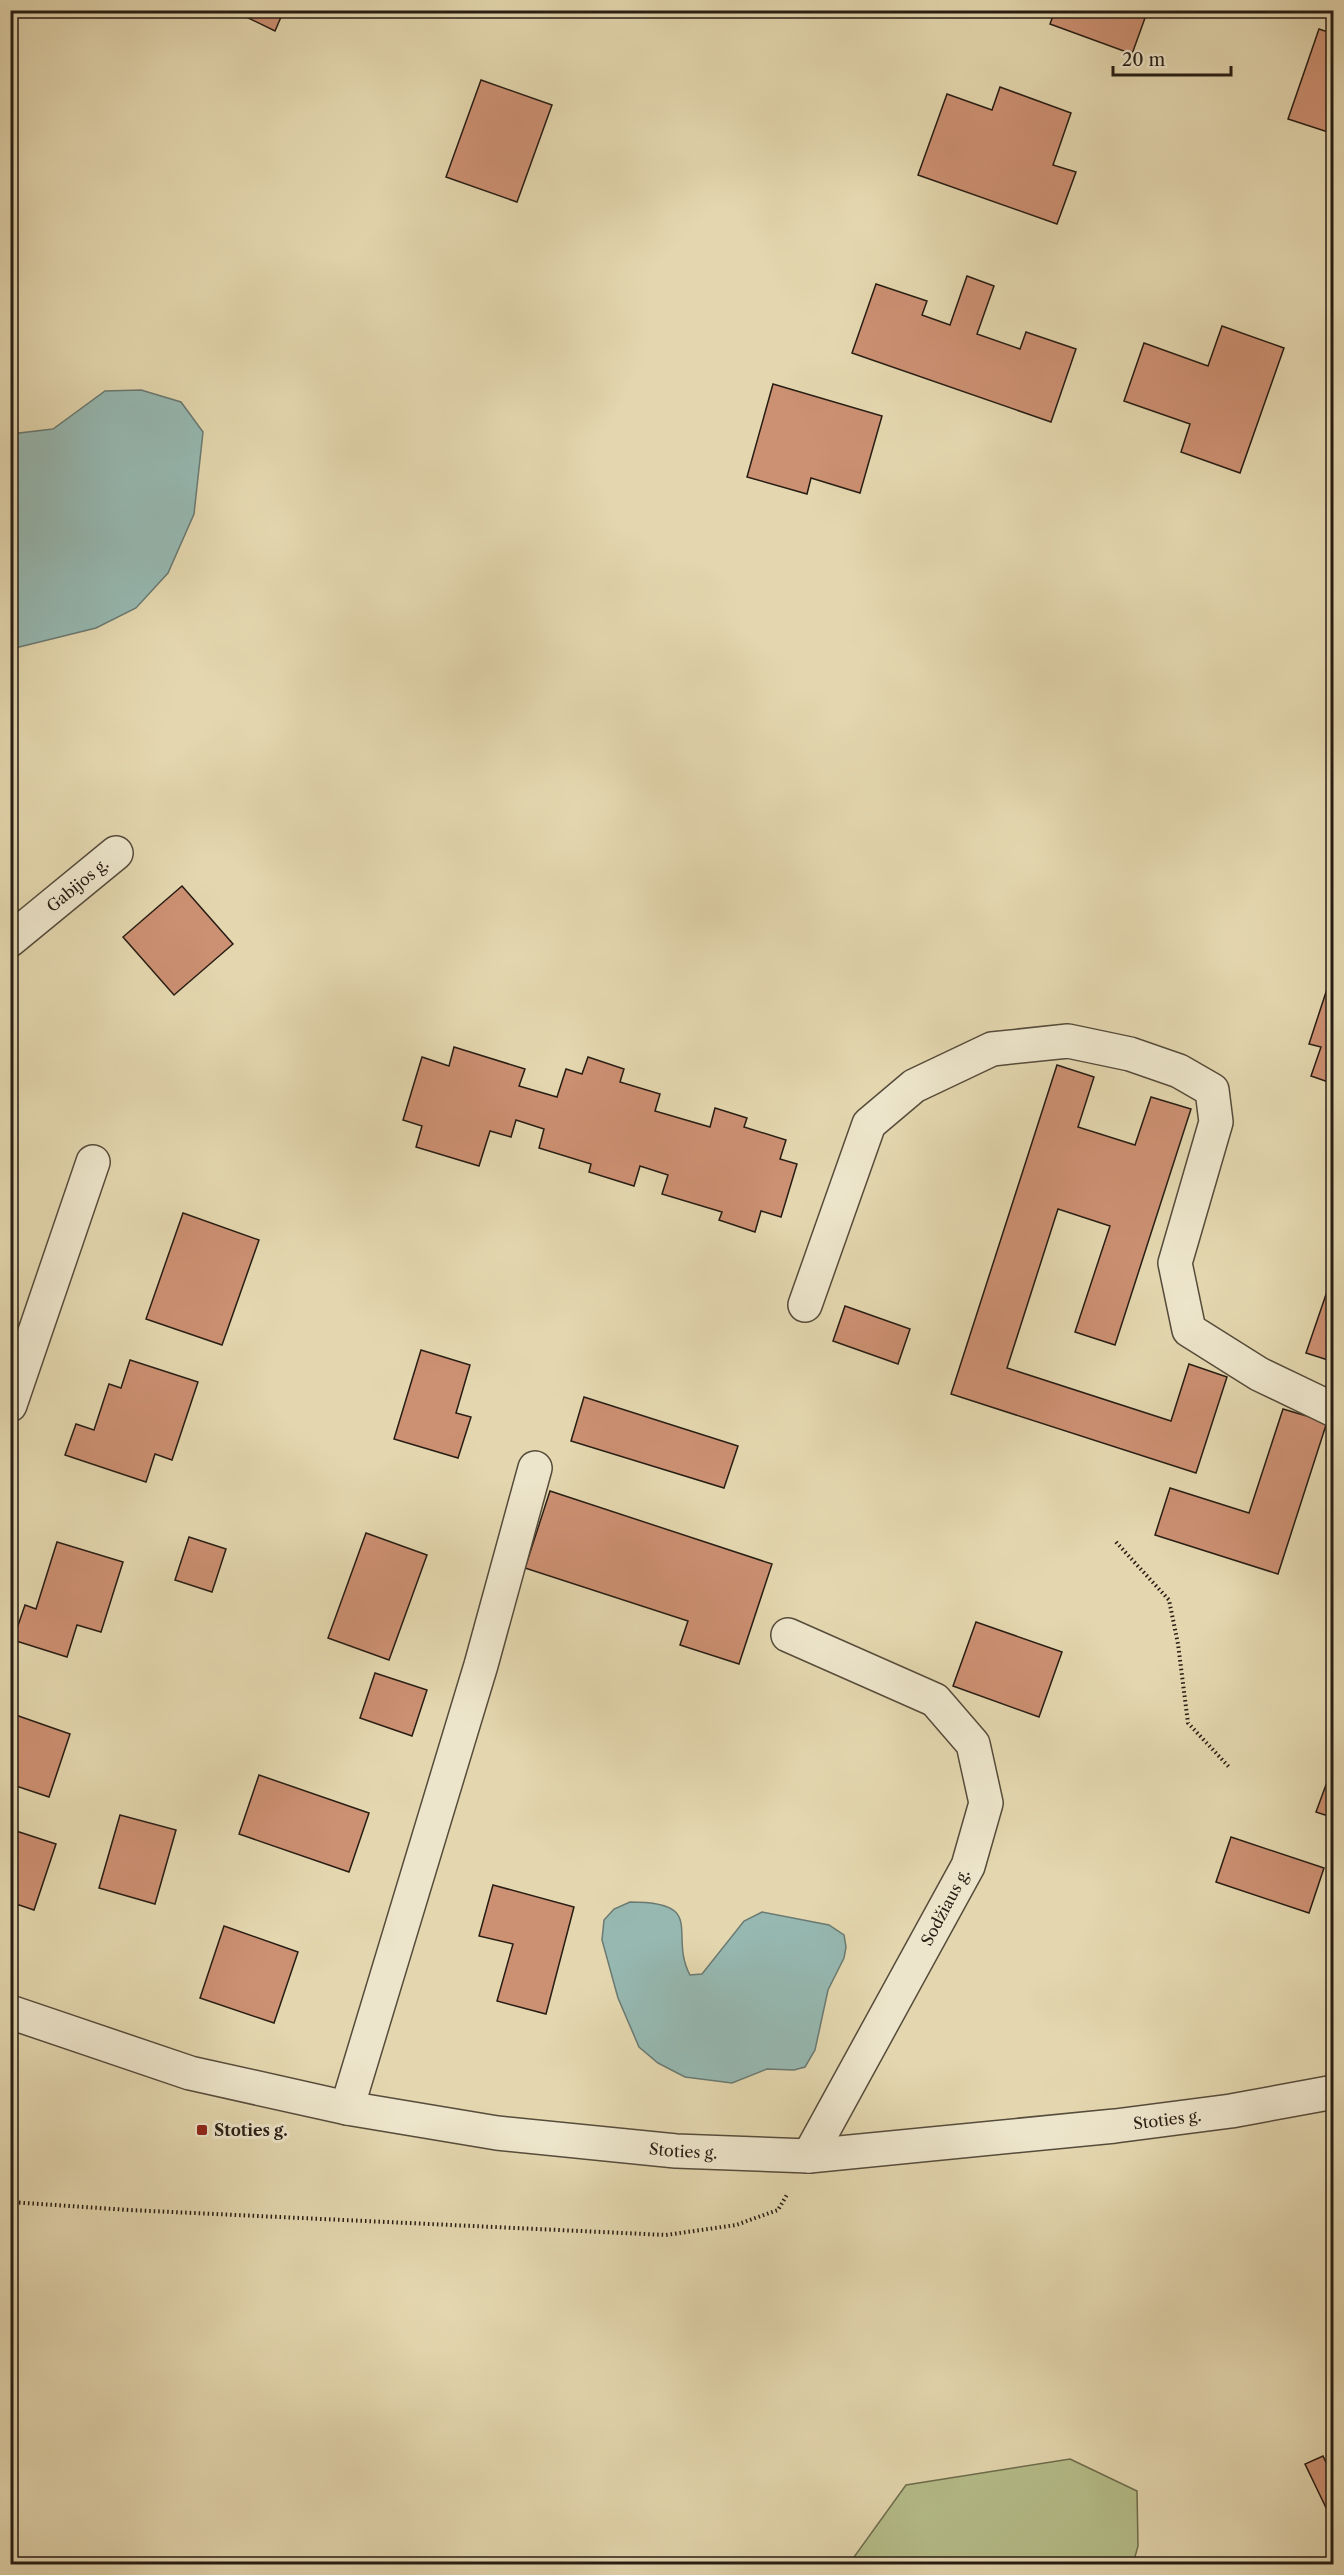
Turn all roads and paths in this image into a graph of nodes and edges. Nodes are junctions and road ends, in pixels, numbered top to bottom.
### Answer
1 (116, 853) dead end
2 (10, 940) edge
3 (93, 1162) dead end
4 (805, 1305) dead end
5 (10, 1405) edge
6 (1334, 1410) edge
7 (535, 1468) dead end
8 (1116, 1542) dead end
9 (788, 1635) dead end
10 (1230, 1768) dead end
11 (10, 2012) edge
12 (1334, 2092) edge
13 (347, 2108) junction
14 (809, 2156) junction
15 (10, 2202) edge

1 - 2 street, Gabijos g.
3 - 5 street
4 - 6 street
7 - 13 street
8 - 10 path
9 - 14 street, Sodžiaus g.
11 - 13 street, Stoties g.
12 - 14 street, Stoties g.
13 - 14 street, Stoties g.
14 - 15 path

